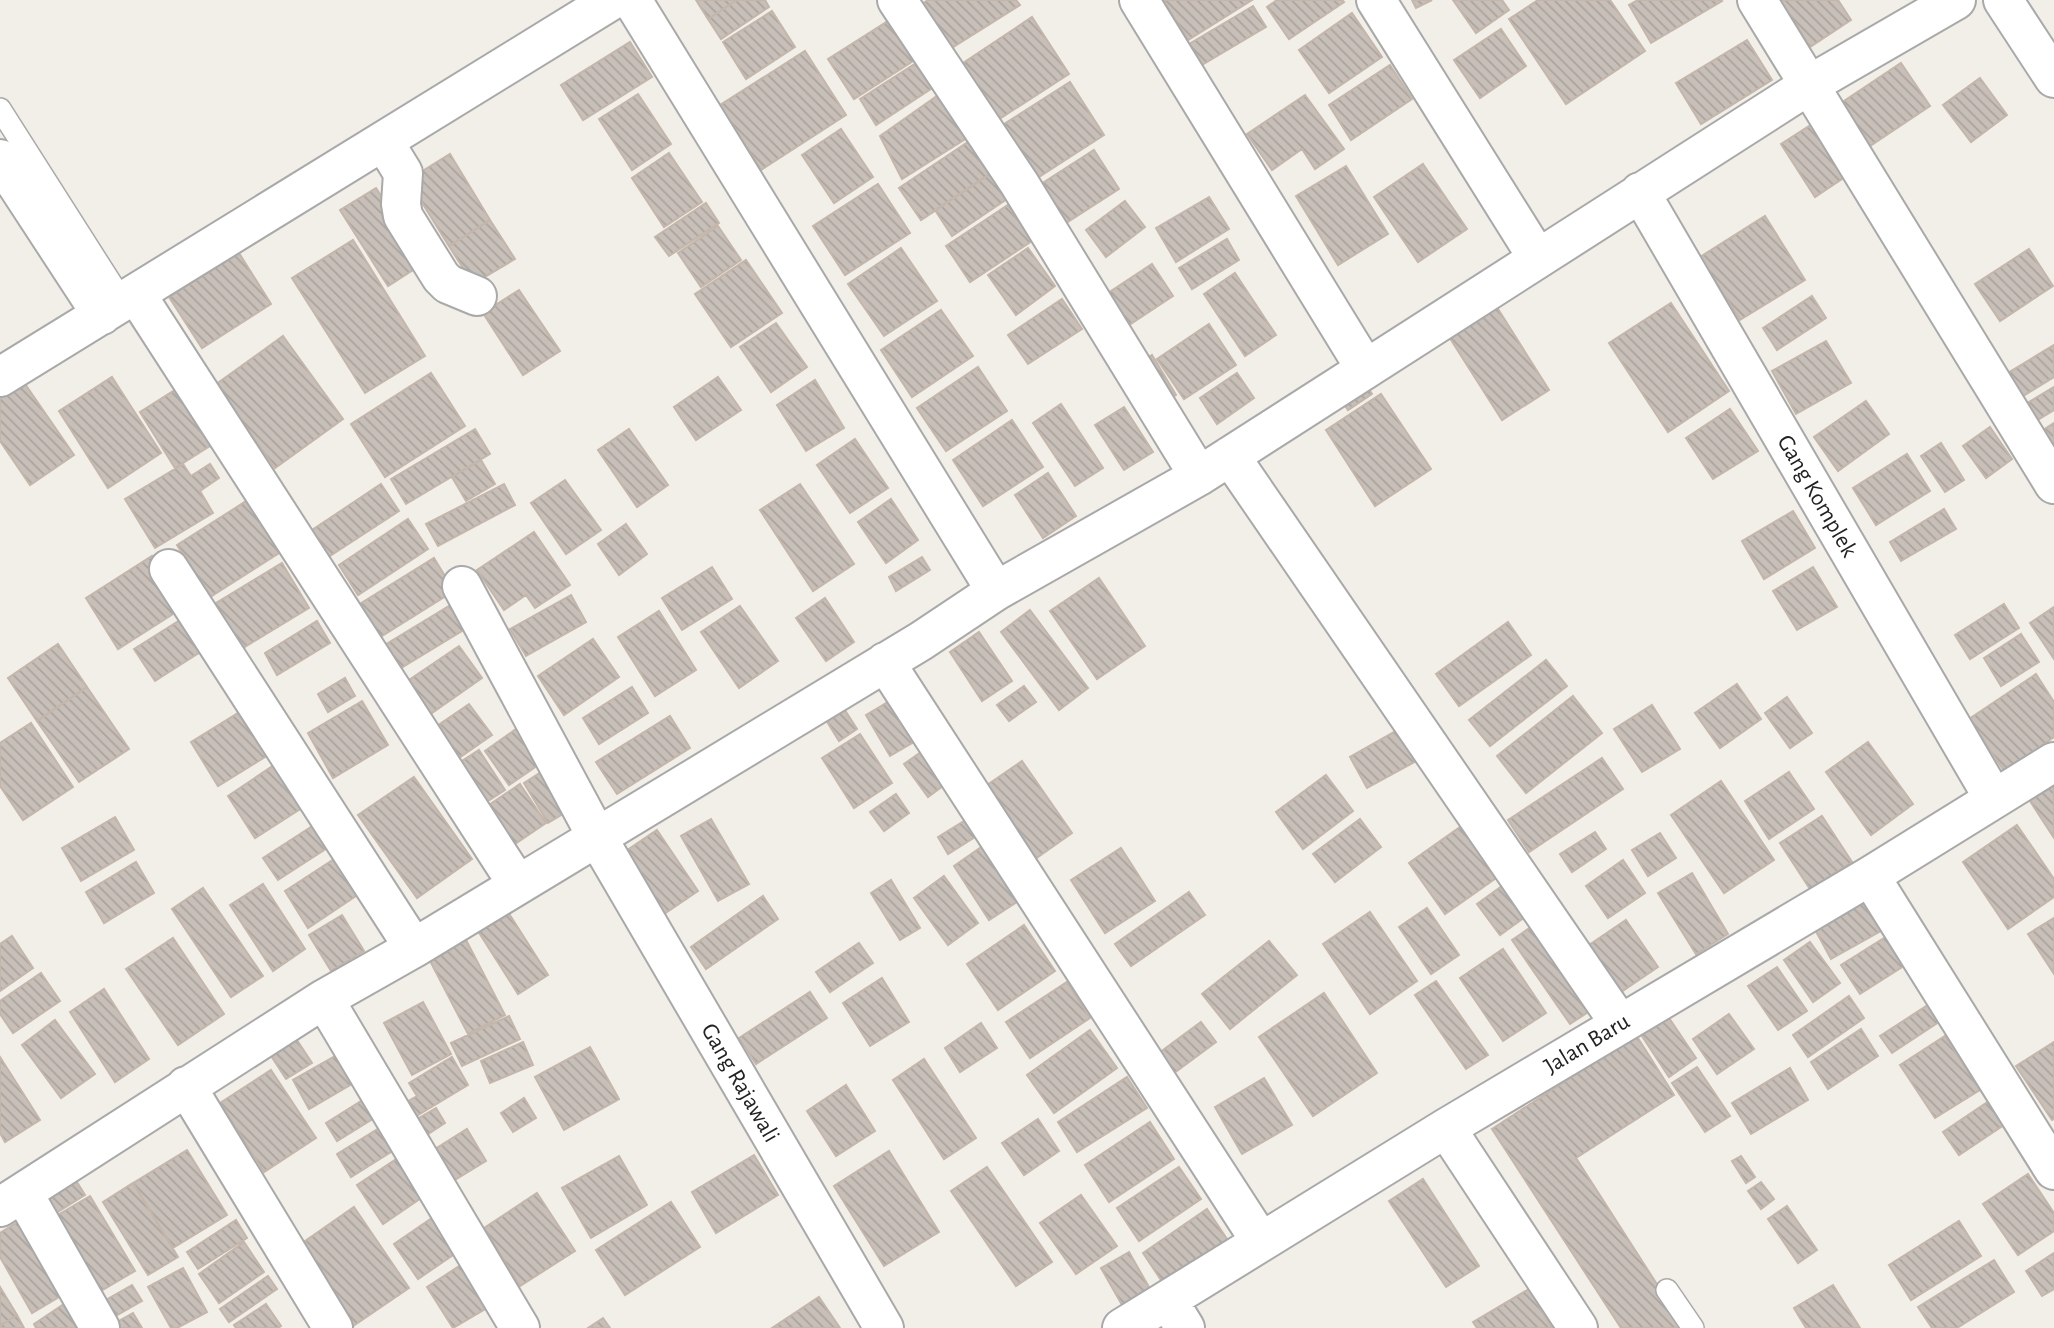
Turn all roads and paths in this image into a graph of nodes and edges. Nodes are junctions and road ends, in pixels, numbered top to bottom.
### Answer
1 (612, 0) edge
2 (632, 0) edge
3 (897, 0) edge
4 (1139, 0) edge
5 (1376, 0) edge
6 (1757, 0) edge
7 (1956, 0) edge
8 (2003, 0) edge
9 (2054, 78) edge
10 (1809, 85) junction
11 (0, 109) edge
12 (384, 142) junction
13 (0, 159) edge
14 (1640, 192) junction
15 (1537, 257) junction
16 (477, 296) dead end
17 (120, 304) junction
18 (1365, 368) junction
19 (0, 377) edge
20 (1215, 466) junction
21 (2054, 484) edge
22 (169, 569) dead end
23 (462, 586) dead end
24 (996, 591) junction
25 (885, 662) junction
26 (2054, 762) edge
27 (1994, 799) junction
28 (597, 837) junction
29 (1870, 876) junction
30 (518, 885) junction
31 (414, 948) junction
32 (324, 999) junction
33 (1620, 1024) junction
34 (186, 1086) junction
35 (1446, 1128) junction
36 (2054, 1170) edge
37 (12, 1200) edge
38 (1261, 1242) junction
39 (1667, 1290) dead end
40 (1176, 1314) edge
41 (100, 1328) edge
42 (333, 1328) edge
43 (520, 1328) edge
44 (884, 1328) edge
45 (1122, 1328) edge
46 (1578, 1328) edge
47 (1693, 1328) edge

1 - 12 street
2 - 24 street
3 - 20 street
4 - 18 street
5 - 15 street
6 - 10 street
7 - 10 street
8 - 9 street
10 - 14 street
10 - 21 street
11 - 17 lane
12 - 16 street
12 - 17 street
13 - 17 street
14 - 15 street
14 - 27 street, Gang Komplek
15 - 18 street
17 - 19 street
17 - 30 street
18 - 20 street
20 - 24 street
20 - 33 street
22 - 31 street
23 - 28 street, Gang Rajawali
24 - 25 street
25 - 28 street
25 - 38 street
26 - 27 street, Jalan Baru
27 - 29 street, Jalan Baru
28 - 30 street
28 - 44 street, Gang Rajawali
29 - 33 street, Jalan Baru
29 - 36 street
30 - 31 street
31 - 32 street
32 - 34 street
32 - 43 street
33 - 35 street, Jalan Baru
34 - 37 street
34 - 42 street
35 - 38 street, Jalan Baru
35 - 46 street
37 - 41 street
38 - 40 street, Jalan Baru
39 - 47 lane
40 - 45 street, Jalan Baru

